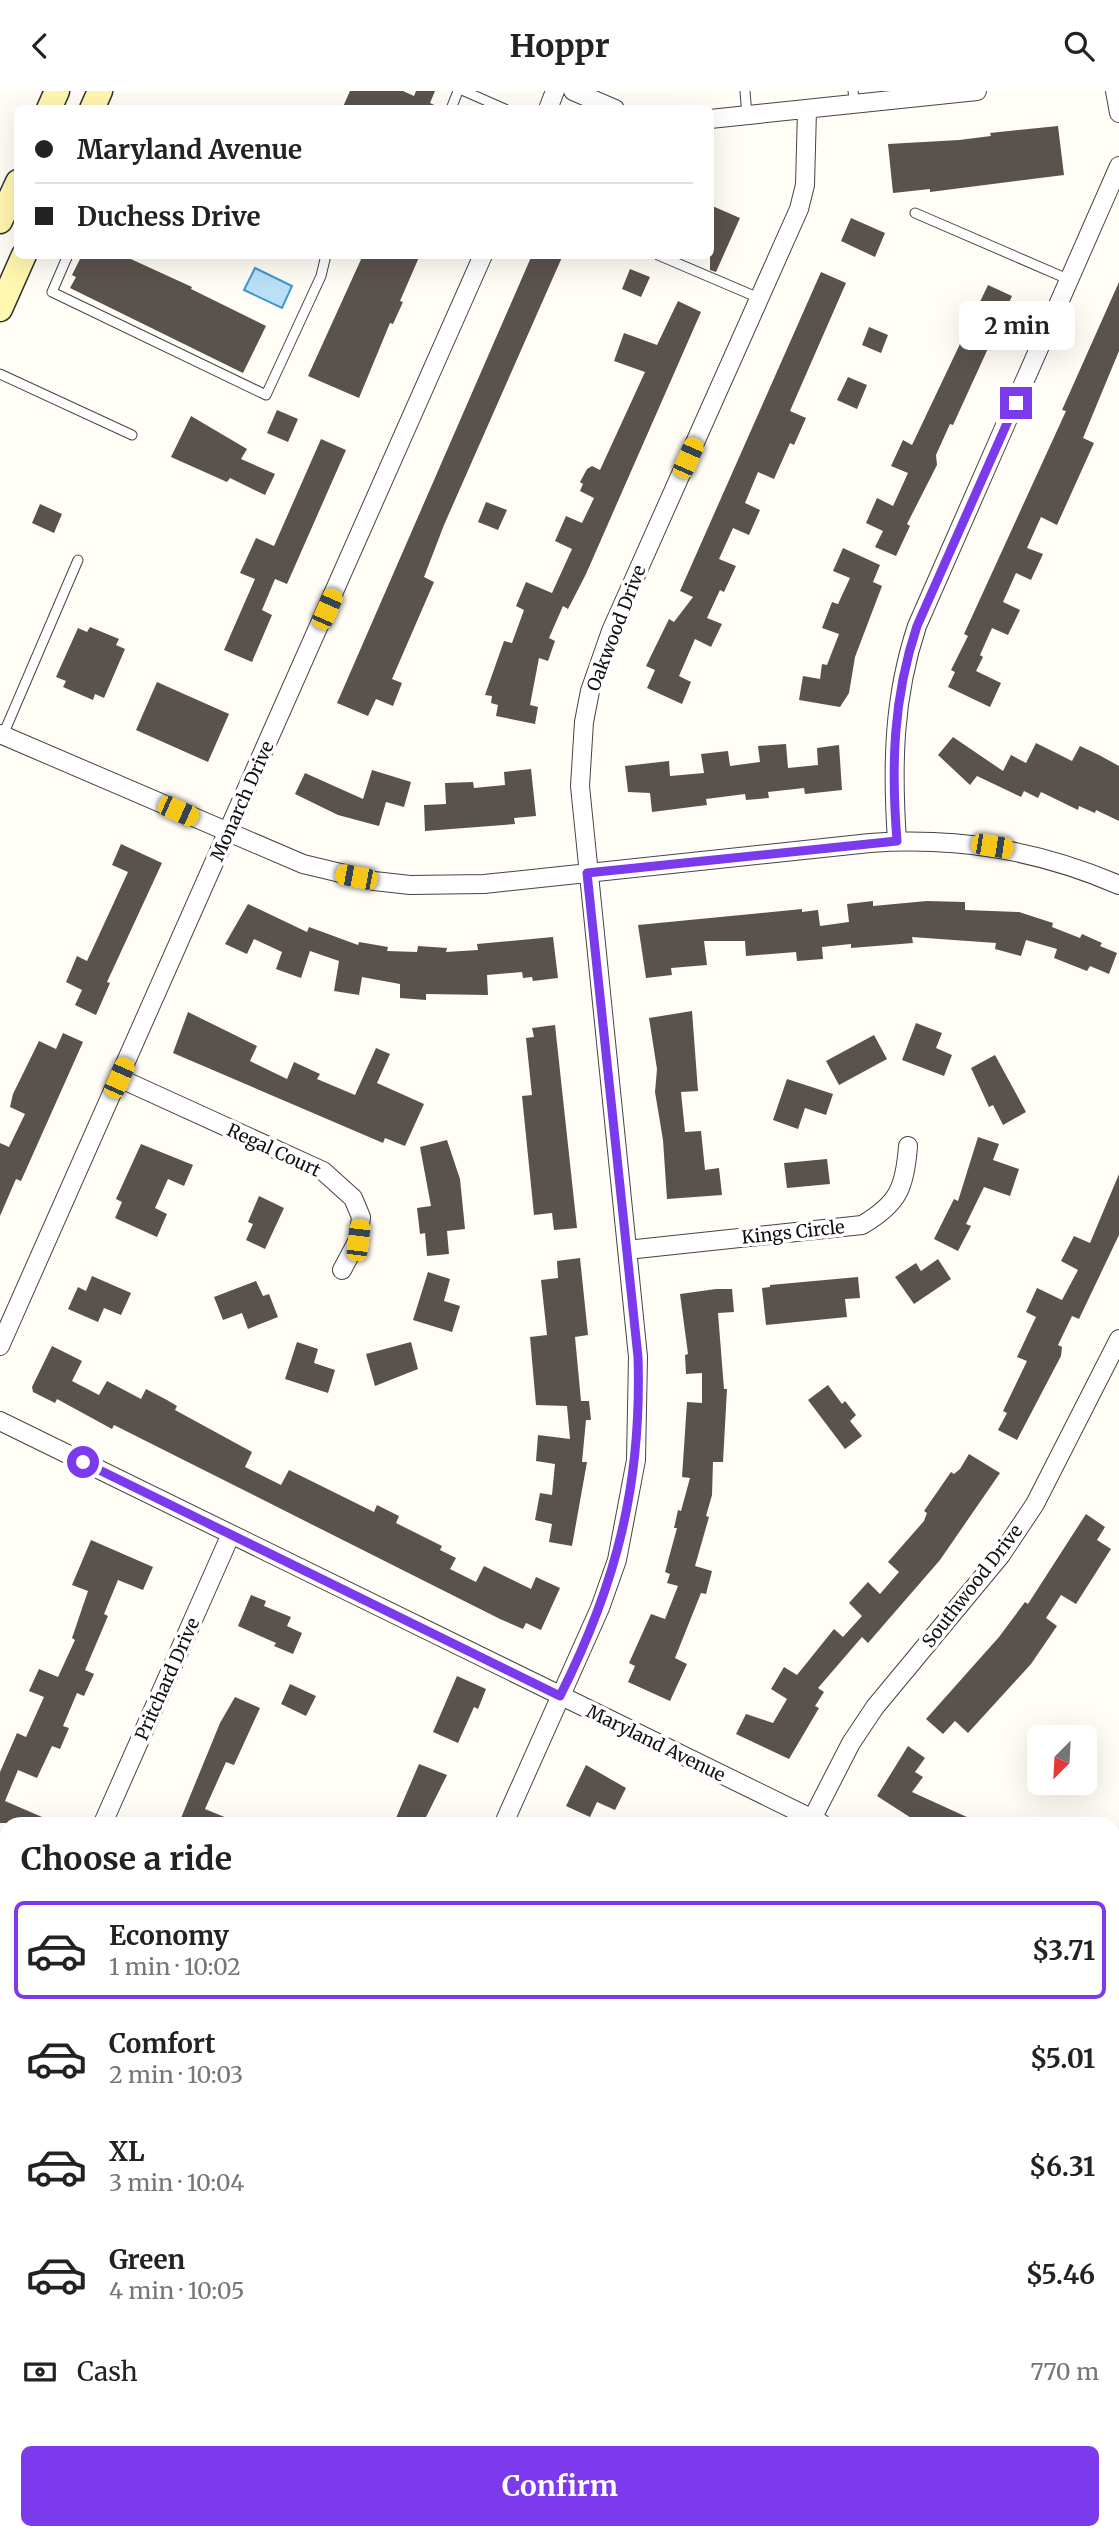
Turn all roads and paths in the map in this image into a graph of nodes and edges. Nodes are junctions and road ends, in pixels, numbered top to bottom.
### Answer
1 (461, 91) edge
2 (573, 91) edge
3 (745, 91) edge
4 (977, 91) edge
5 (1115, 91) edge
6 (854, 98) edge
7 (495, 105) edge
8 (606, 105) edge
9 (807, 110) junction
10 (1119, 113) edge
11 (747, 116) junction
12 (714, 119) edge
13 (1119, 166) edge
14 (14, 191) edge
15 (915, 213) dead end
16 (0, 221) edge
17 (22, 259) edge
18 (66, 259) edge
19 (325, 259) edge
20 (481, 259) edge
21 (668, 259) edge
22 (1070, 279) junction
23 (760, 297) junction
24 (0, 309) edge
25 (0, 374) edge
26 (132, 435) dead end
27 (78, 561) dead end
28 (2, 735) edge
29 (228, 832) junction
30 (897, 841) junction
31 (587, 873) junction
32 (1119, 885) edge
33 (119, 1078) junction
34 (908, 1146) dead end
35 (627, 1250) junction
36 (342, 1270) dead end
37 (1119, 1339) edge
38 (0, 1346) edge
39 (0, 1421) edge
40 (231, 1534) junction
41 (560, 1696) junction
42 (106, 1817) edge
43 (507, 1817) edge
44 (804, 1817) edge
45 (816, 1817) edge

1 - 7 lane
2 - 8 street
3 - 11 lane
4 - 6 street
5 - 10 street
6 - 9 street
9 - 11 street
9 - 23 street, Oakwood Drive
11 - 12 street
13 - 22 street
14 - 16 street
15 - 22 lane
17 - 24 street
18 - 19 lane
20 - 29 street, Monarch Drive
21 - 23 lane
22 - 30 street
23 - 31 street, Oakwood Drive
25 - 26 lane
27 - 28 lane
28 - 29 street
29 - 31 street
29 - 33 street, Monarch Drive
30 - 31 street
30 - 32 street
31 - 35 street, Oakwood Drive
33 - 36 street, Regal Court
33 - 38 street, Monarch Drive
34 - 35 street, Kings Circle
35 - 41 street, Oakwood Drive
37 - 45 street, Southwood Drive
39 - 40 street, Maryland Avenue
40 - 41 street, Maryland Avenue
40 - 42 street, Pritchard Drive
41 - 43 street, Oakwood Drive
41 - 44 street, Maryland Avenue

